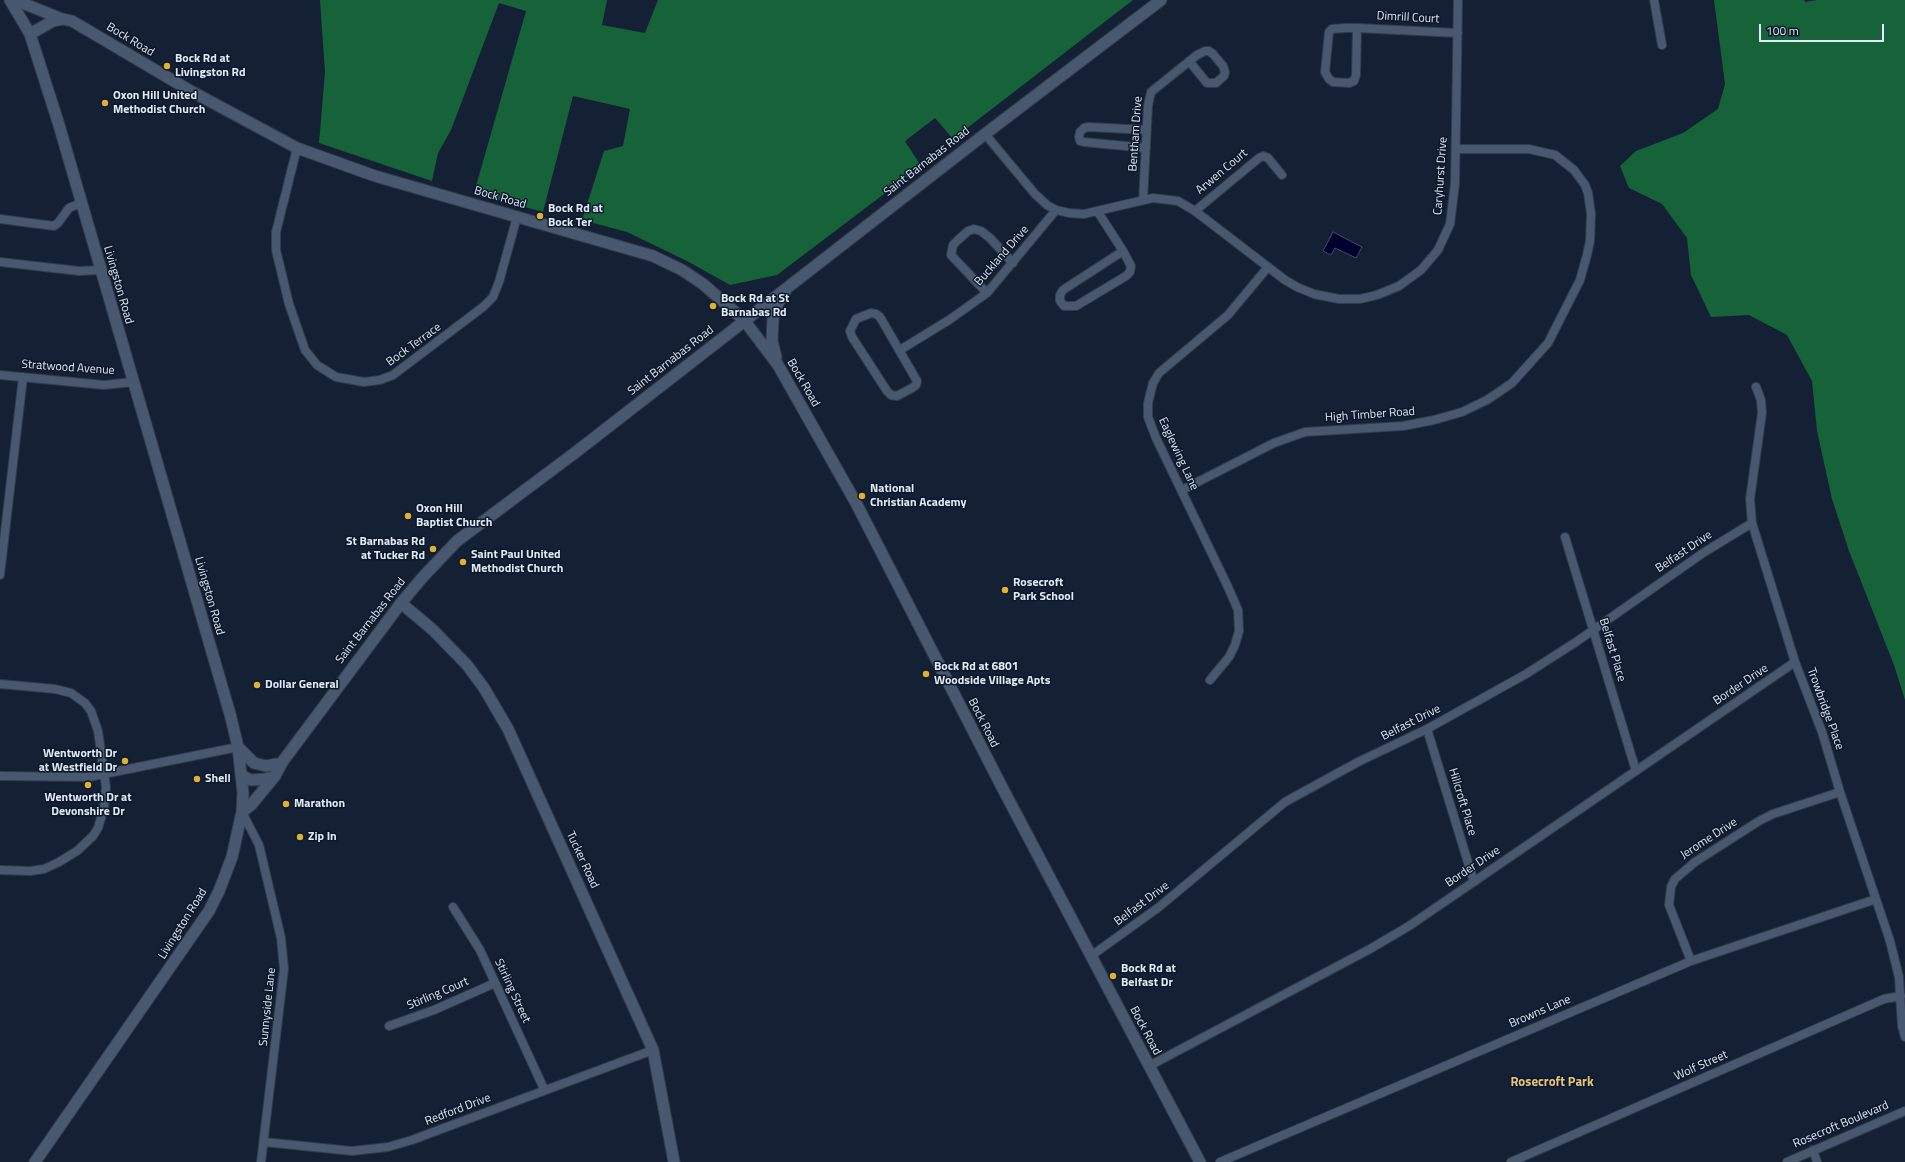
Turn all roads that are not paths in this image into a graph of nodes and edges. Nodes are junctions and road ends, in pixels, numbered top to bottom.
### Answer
1 (10, 0) edge
2 (15, 0) edge
3 (1161, 0) edge
4 (1458, 0) edge
5 (1654, 0) edge
6 (63, 19) junction
7 (1357, 28) junction
8 (1458, 33) junction
9 (30, 34) junction
10 (1662, 45) dead end
11 (1189, 61) junction
12 (1147, 130) junction
13 (985, 134) junction
14 (297, 148) junction
15 (1146, 148) junction
16 (1456, 149) junction
17 (1282, 175) dead end
18 (1143, 200) junction
19 (81, 203) junction
20 (1056, 210) junction
21 (1195, 211) junction
22 (1098, 212) junction
23 (517, 217) junction
24 (0, 219) edge
25 (1123, 251) junction
26 (0, 262) edge
27 (1013, 263) junction
28 (1268, 267) junction
29 (100, 270) junction
30 (788, 286) junction
31 (987, 293) junction
32 (744, 320) junction
33 (900, 350) junction
34 (778, 365) junction
35 (0, 375) edge
36 (23, 377) junction
37 (133, 382) junction
38 (1756, 387) dead end
39 (1182, 490) junction
40 (1752, 523) junction
41 (1565, 537) dead end
42 (0, 575) edge
43 (401, 603) junction
44 (1593, 629) junction
45 (1795, 662) junction
46 (1210, 680) dead end
47 (0, 684) edge
48 (1427, 729) junction
49 (238, 747) junction
50 (278, 768) junction
51 (1636, 771) junction
52 (106, 774) junction
53 (0, 776) edge
54 (242, 776) junction
55 (1840, 792) junction
56 (242, 812) junction
57 (0, 870) edge
58 (1474, 882) junction
59 (1876, 899) junction
60 (453, 907) dead end
61 (1091, 956) junction
62 (1690, 960) junction
63 (496, 983) junction
64 (1901, 996) junction
65 (389, 1026) dead end
66 (1905, 1037) edge
67 (653, 1050) junction
68 (1149, 1066) junction
69 (544, 1089) junction
70 (1905, 1111) edge
71 (264, 1142) junction
72 (1813, 1150) junction
73 (35, 1162) edge
74 (261, 1162) edge
75 (674, 1162) edge
76 (1200, 1162) edge
77 (1220, 1162) edge
78 (1511, 1162) edge
79 (1787, 1162) edge
80 (1817, 1162) edge

1 - 9 main road, Livingston Road
2 - 6 main road, Bock Road
3 - 13 main road, Saint Barnabas Road
4 - 8 street, Caryhurst Drive
5 - 10 street
6 - 9 main road
6 - 14 main road, Bock Road
7 - 7 street, Dimrill Court
7 - 8 street, Dimrill Court
8 - 16 street, Caryhurst Drive
9 - 19 main road, Livingston Road
11 - 11 street, Bentham Drive
11 - 12 street, Bentham Drive
12 - 15 street, Bentham Drive
12 - 15 street
13 - 20 street
13 - 30 main road, Saint Barnabas Road
14 - 23 main road, Bock Road
14 - 23 street, Bock Terrace
15 - 18 street, Bentham Drive
16 - 28 street, Caryhurst Drive
16 - 39 street, High Timber Road
17 - 21 street, Arwen Court
18 - 21 street, Caryhurst Drive
18 - 22 street, Caryhurst Drive
19 - 24 street
19 - 29 main road, Livingston Road
20 - 22 street, Caryhurst Drive
20 - 27 street, Buckland Drive
21 - 28 street, Caryhurst Drive
22 - 25 street
23 - 32 main road, Bock Road
25 - 25 street
26 - 29 street
27 - 31 street, Buckland Drive
27 - 31 street
28 - 39 street, Eaglewing Lane
29 - 37 main road, Livingston Road
30 - 32 main road, Saint Barnabas Road
30 - 34 main road
31 - 33 street, Buckland Drive
32 - 34 main road, Bock Road
32 - 43 main road, Saint Barnabas Road
33 - 33 street
34 - 61 main road, Bock Road
35 - 36 street, Stratwood Avenue
36 - 37 street, Stratwood Avenue
36 - 42 street
37 - 49 main road, Livingston Road
38 - 40 street, Trowbridge Place
39 - 46 street, Eaglewing Lane
40 - 44 street, Belfast Drive
40 - 45 street, Trowbridge Place
41 - 44 street, Belfast Place
43 - 50 main road, Saint Barnabas Road
43 - 67 main road, Tucker Road
44 - 48 street, Belfast Drive
44 - 51 street, Belfast Place
45 - 51 street, Border Drive
45 - 55 street, Trowbridge Place
47 - 52 street
48 - 58 street, Hillcroft Place
48 - 61 street, Belfast Drive
49 - 50 main road
49 - 52 street
49 - 54 main road, Livingston Road
50 - 54 main road
50 - 56 main road, Saint Barnabas Road
51 - 58 street, Border Drive
52 - 53 street
52 - 57 street
54 - 56 main road, Livingston Road
55 - 59 street, Trowbridge Place
55 - 62 street, Jerome Drive
56 - 71 street, Sunnyside Lane
56 - 73 main road, Livingston Road
58 - 68 street, Border Drive
59 - 62 street, Browns Lane
59 - 64 street, Trowbridge Place
60 - 63 street, Stirling Street
61 - 68 main road, Bock Road
62 - 77 street, Browns Lane
63 - 65 street, Stirling Court
63 - 69 street, Stirling Street
64 - 66 street, Trowbridge Place
64 - 78 street, Wolf Street
67 - 69 street, Redford Drive
67 - 75 main road, Tucker Road
68 - 76 main road, Bock Road
69 - 71 street, Redford Drive
70 - 72 street, Rosecroft Boulevard
71 - 74 street, Sunnyside Lane
72 - 79 street, Rosecroft Boulevard
72 - 80 street

